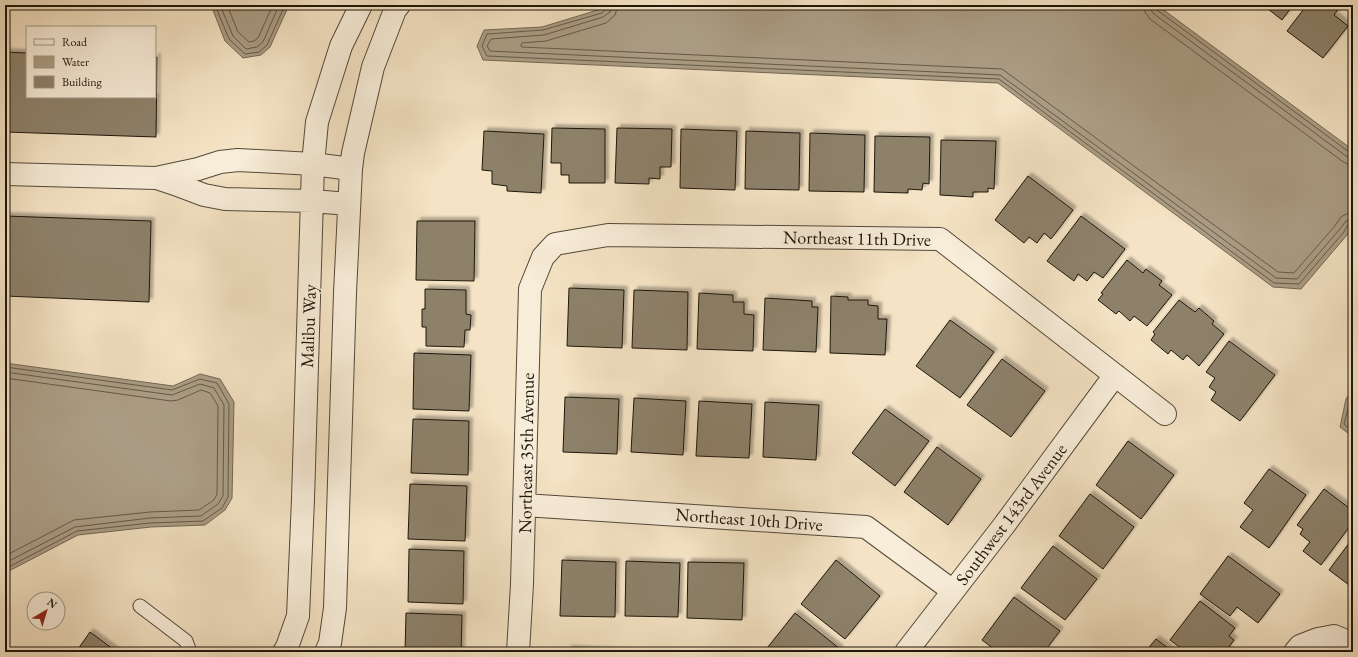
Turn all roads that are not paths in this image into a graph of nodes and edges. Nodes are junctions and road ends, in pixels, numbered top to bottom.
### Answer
1 (361, 5) edge
2 (398, 5) edge
3 (313, 164) junction
4 (351, 169) junction
5 (5, 174) edge
6 (156, 178) junction
7 (312, 201) junction
8 (349, 204) junction
9 (543, 257) joint
10 (1115, 375) junction
11 (1165, 414) dead end
12 (524, 505) junction
13 (953, 591) junction
14 (140, 606) dead end
15 (1353, 644) edge
16 (190, 652) edge
17 (284, 652) edge
18 (326, 652) edge
19 (518, 652) edge
20 (906, 652) edge
21 (1295, 652) edge

1 - 3 street, Malibu Way
2 - 4 street, Malibu Way
3 - 4 street
3 - 6 street
3 - 7 street, Malibu Way
4 - 8 street, Malibu Way
5 - 6 street
6 - 7 street
7 - 8 street
7 - 17 street, Malibu Way
8 - 18 street, Malibu Way
9 - 10 street, Northeast 11th Drive
9 - 12 street, Northeast 35th Avenue
10 - 11 street, Northeast 11th Drive
10 - 13 street, Southwest 143rd Avenue
12 - 13 street, Northeast 10th Drive
12 - 19 street, Northeast 35th Avenue
13 - 20 street, Southwest 143rd Avenue
14 - 16 lane
15 - 21 street

